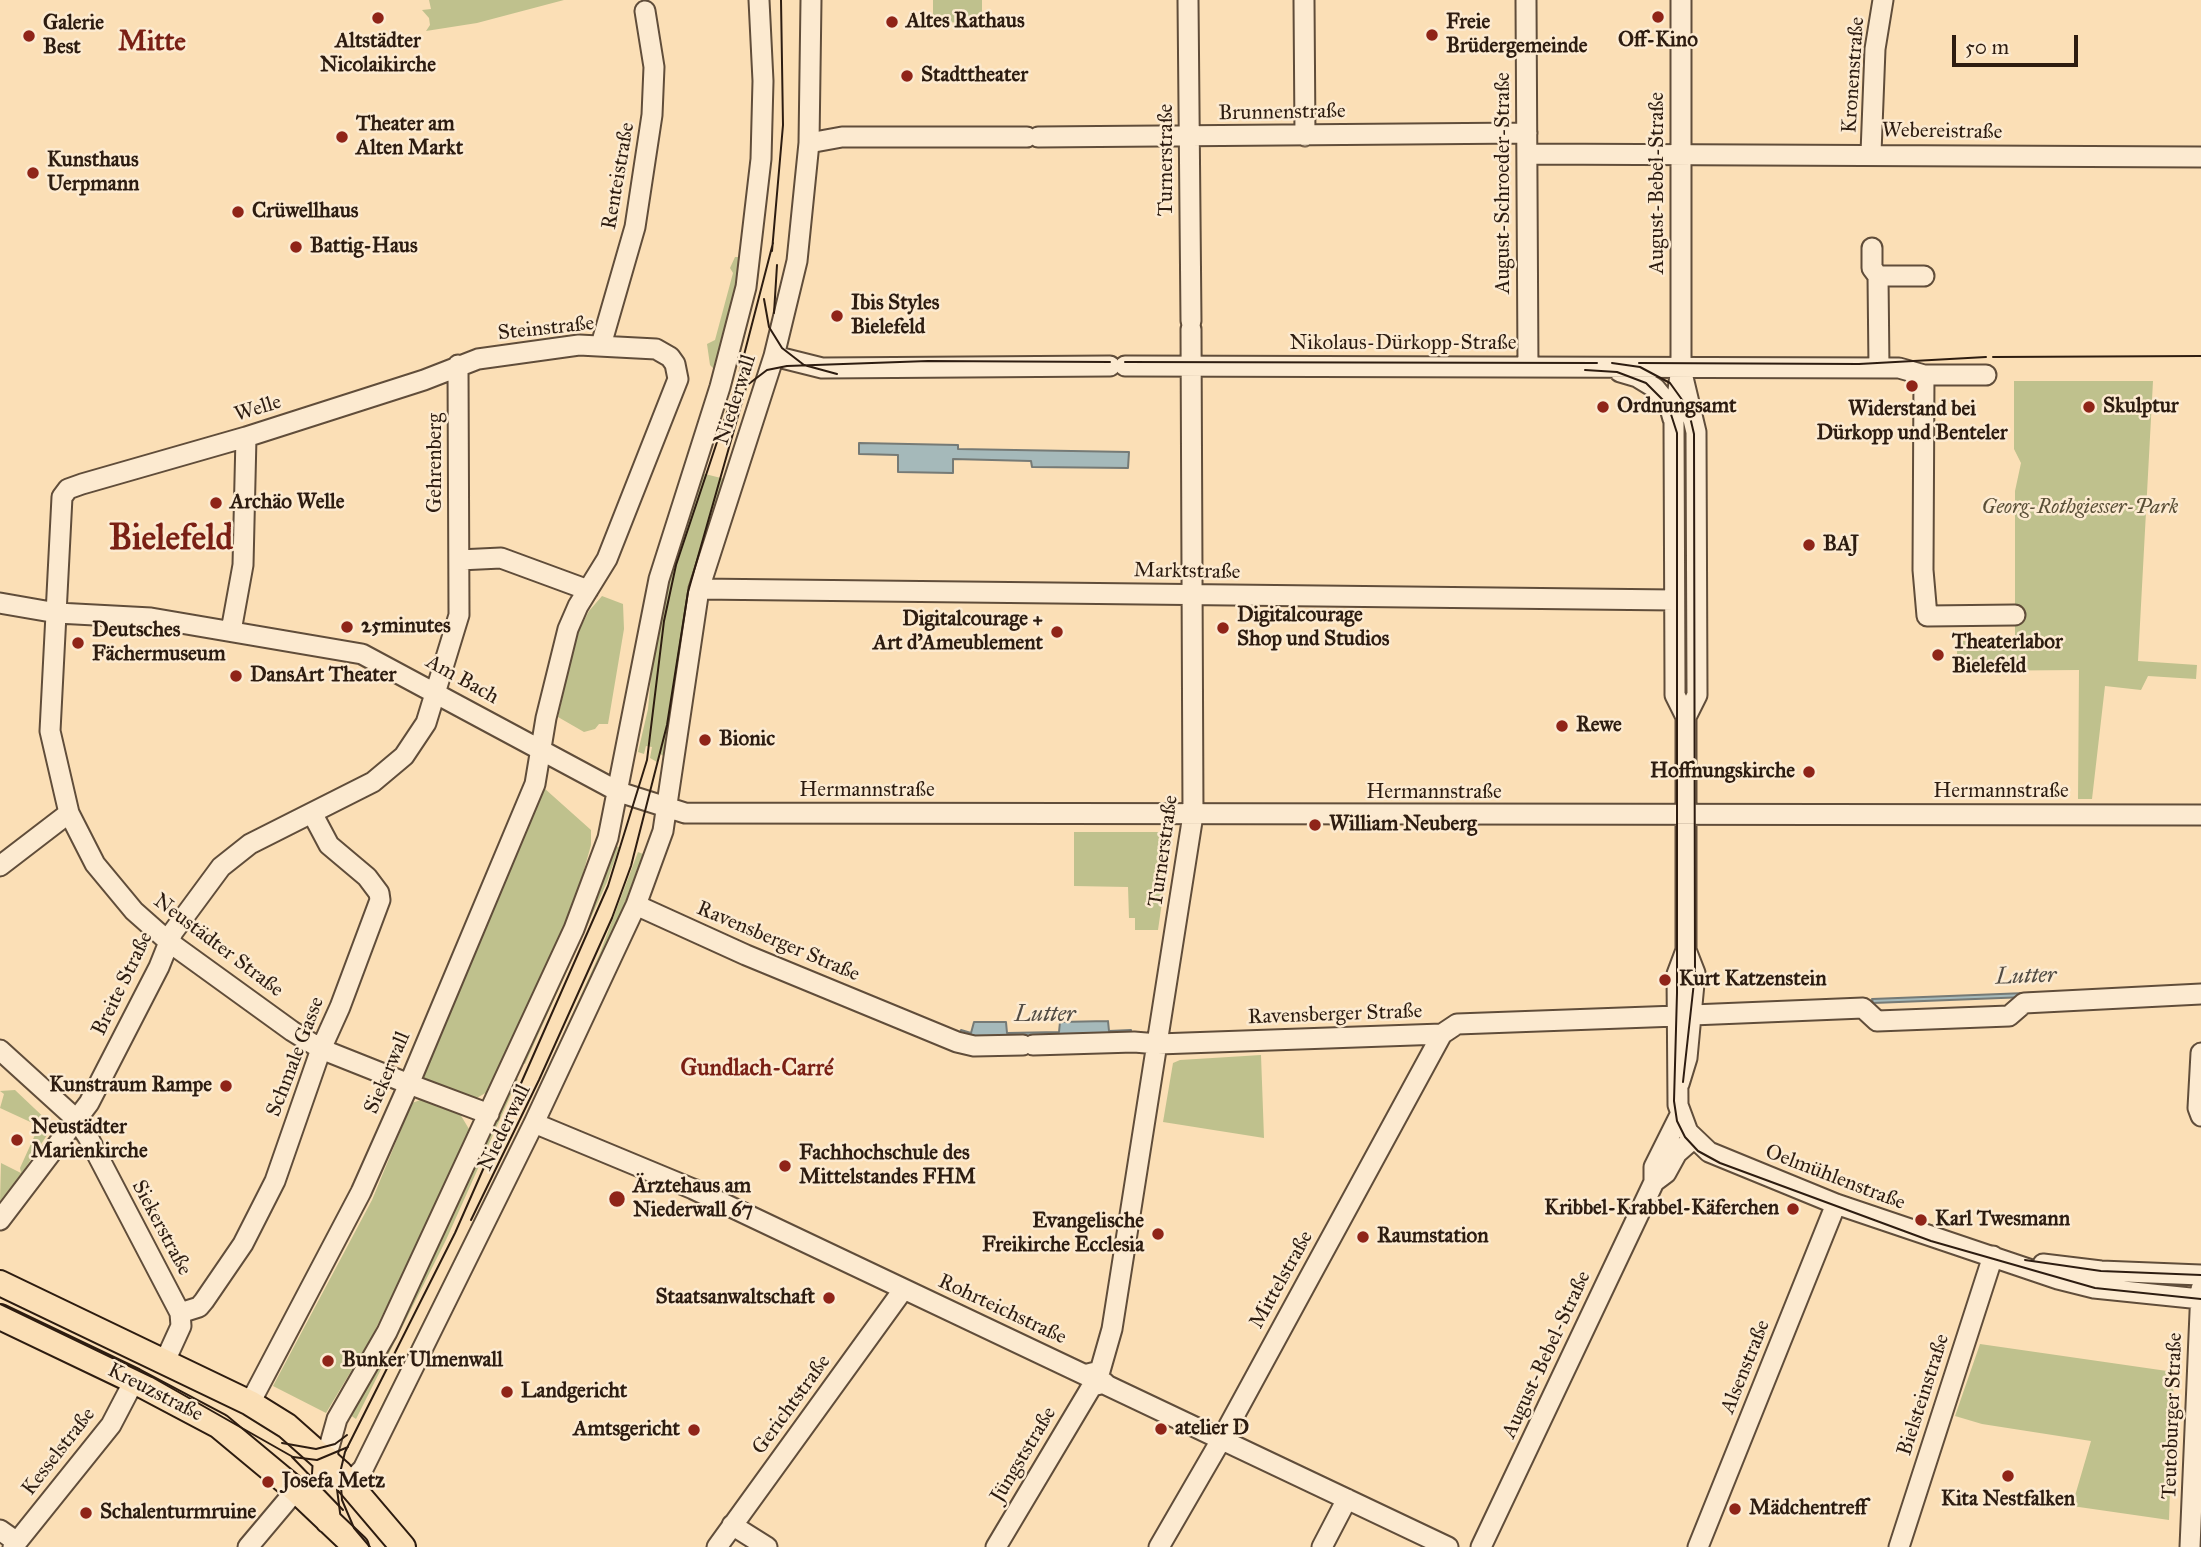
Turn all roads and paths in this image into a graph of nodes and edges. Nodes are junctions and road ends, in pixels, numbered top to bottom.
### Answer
1 (759, 0) edge
2 (811, 0) edge
3 (1188, 0) edge
4 (1304, 0) edge
5 (1526, 0) edge
6 (1681, 0) edge
7 (1883, 0) edge
8 (645, 11) dead end
9 (1527, 133) junction
10 (1306, 136) junction
11 (1189, 137) junction
12 (809, 143) junction
13 (1682, 153) junction
14 (1871, 153) junction
15 (1527, 154) junction
16 (2201, 157) edge
17 (1872, 248) dead end
18 (1878, 276) junction
19 (1924, 276) dead end
20 (601, 345) junction
21 (774, 356) junction
22 (458, 365) junction
23 (1191, 366) junction
24 (1528, 366) junction
25 (1595, 366) junction
26 (1681, 367) junction
27 (1879, 368) junction
28 (1924, 374) junction
29 (1986, 374) dead end
30 (1674, 422) junction
31 (246, 437) junction
32 (68, 489) joint
33 (459, 560) junction
34 (699, 589) junction
35 (588, 590) junction
36 (1194, 595) junction
37 (1674, 600) junction
38 (0, 603) edge
39 (57, 613) junction
40 (2015, 615) dead end
41 (231, 631) junction
42 (436, 692) junction
43 (1686, 717) junction
44 (541, 750) junction
45 (619, 792) junction
46 (668, 809) junction
47 (69, 813) junction
48 (312, 813) junction
49 (1194, 815) junction
50 (1686, 815) junction
51 (2201, 815) edge
52 (0, 866) edge
53 (636, 905) junction
54 (169, 943) junction
55 (2201, 994) edge
56 (1685, 1015) junction
57 (1442, 1034) junction
58 (1158, 1044) junction
59 (321, 1049) junction
60 (0, 1050) edge
61 (2201, 1052) edge
62 (408, 1084) junction
63 (489, 1114) junction
64 (1680, 1115) junction
65 (2201, 1116) edge
66 (76, 1119) junction
67 (534, 1123) junction
68 (1693, 1139) junction
69 (1654, 1182) junction
70 (1836, 1204) junction
71 (0, 1220) edge
72 (1993, 1256) junction
73 (2201, 1275) edge
74 (0, 1283) edge
75 (2201, 1286) edge
76 (903, 1290) junction
77 (2201, 1299) edge
78 (180, 1313) junction
79 (0, 1317) edge
80 (165, 1362) junction
81 (1096, 1378) junction
82 (134, 1381) junction
83 (250, 1404) junction
84 (337, 1419) junction
85 (287, 1426) junction
86 (1221, 1440) junction
87 (326, 1458) junction
88 (367, 1461) junction
89 (349, 1483) junction
90 (296, 1490) junction
91 (324, 1490) junction
92 (1347, 1499) junction
93 (328, 1521) junction
94 (732, 1525) junction
95 (0, 1531) edge
96 (395, 1538) edge
97 (15, 1544) edge
98 (248, 1547) edge
99 (356, 1547) edge
100 (717, 1547) edge
101 (767, 1547) edge
102 (996, 1547) edge
103 (1159, 1547) edge
104 (1322, 1547) edge
105 (1448, 1547) edge
106 (1481, 1547) edge
107 (1698, 1547) edge
108 (1899, 1547) edge
109 (2190, 1547) edge

1 - 45 street, Niederwall
2 - 12 street, Niederwall
3 - 11 street, Turnerstraße
4 - 10 street
5 - 9 street, August-Schroeder-Straße
6 - 13 street, August-Bebel-Straße
7 - 14 street, Kronenstraße
8 - 20 street, Renteistraße
9 - 10 street, Brunnenstraße
9 - 15 street, August-Schroeder-Straße
10 - 11 street, Brunnenstraße
11 - 12 street, Brunnenstraße
11 - 23 street, Turnerstraße
12 - 21 street, Niederwall
13 - 14 street, Webereistraße
13 - 15 street
13 - 26 street, August-Bebel-Straße
14 - 16 street, Webereistraße
15 - 24 street, August-Schroeder-Straße
17 - 18 street
18 - 19 street
18 - 27 street
20 - 22 street, Steinstraße
20 - 35 street, Steinstraße
21 - 23 street, Nikolaus-Dürkopp-Straße
21 - 34 street, Niederwall
22 - 31 street, Welle
22 - 33 street, Gehrenberg
23 - 24 street, Nikolaus-Dürkopp-Straße
23 - 36 street, Turnerstraße
24 - 25 street, Nikolaus-Dürkopp-Straße
25 - 26 street, Nikolaus-Dürkopp-Straße
25 - 30 street, August-Bebel-Straße
26 - 27 street, Nikolaus-Dürkopp-Straße
26 - 30 street, August-Bebel-Straße
26 - 43 street, August-Bebel-Straße
27 - 28 street, Nikolaus-Dürkopp-Straße
28 - 29 street, Nikolaus-Dürkopp-Straße
28 - 40 street
30 - 37 street, August-Bebel-Straße
31 - 32 street, Welle
31 - 41 street
32 - 39 street, Neustädter Straße
33 - 35 street
33 - 42 street, Gehrenberg
34 - 36 street, Marktstraße
34 - 46 street, Niederwall
35 - 44 street
36 - 37 street, Marktstraße
36 - 49 street, Turnerstraße
37 - 43 street, August-Bebel-Straße
38 - 39 street, Am Bach
39 - 41 street, Am Bach
39 - 47 street, Neustädter Straße
41 - 42 street, Am Bach
42 - 44 street, Am Bach
42 - 48 street, Breite Straße
43 - 50 street, August-Bebel-Straße
44 - 45 street, Am Bach
44 - 62 street, Siekerwall
45 - 46 street
45 - 63 street, Niederwall
46 - 49 street, Hermannstraße
46 - 53 street, Niederwall
47 - 52 street
47 - 54 street, Neustädter Straße
48 - 54 street, Breite Straße
48 - 59 street, Schmale Gasse
49 - 50 street, Hermannstraße
49 - 58 street, Turnerstraße
50 - 51 street, Hermannstraße
50 - 56 street, August-Bebel-Straße
53 - 58 street, Ravensberger Straße
53 - 67 street, Niederwall
54 - 59 street, Neustädter Straße
54 - 66 street, Breite Straße
55 - 56 street, Ravensberger Straße
56 - 57 street, Ravensberger Straße
56 - 64 street, August-Bebel-Straße
57 - 58 street, Ravensberger Straße
57 - 86 street, Mittelstraße
58 - 81 street, Turnerstraße
59 - 62 street, Neustädter Straße
59 - 78 street, Schmale Gasse
60 - 66 street, Siekerstraße
61 - 65 street
62 - 63 street, Neustädter Straße
62 - 83 street, Siekerwall
63 - 84 street, Niederwall
64 - 68 street, Oelmühlenstraße
64 - 69 street, August-Bebel-Straße
66 - 71 street, Breite Straße
66 - 78 street, Siekerstraße
67 - 76 street, Rohrteichstraße
67 - 88 street, Niederwall
68 - 69 street, August-Bebel-Straße
68 - 70 street, Oelmühlenstraße
69 - 106 street, August-Bebel-Straße
70 - 72 street, Oelmühlenstraße
70 - 107 street, Alsenstraße
72 - 73 street, Oelmühlenstraße
72 - 77 street, Oelmühlenstraße
72 - 108 street, Bielsteinstraße
74 - 80 main road, Kreuzstraße
75 - 77 street, Teutoburger Straße
76 - 81 street, Rohrteichstraße
76 - 94 street, Gerichtstraße
77 - 109 street, Teutoburger Straße
78 - 80 street
79 - 82 main road, Kreuzstraße
80 - 83 main road, Kreuzstraße
81 - 86 street, Rohrteichstraße
81 - 102 street, Jüngststraße
82 - 90 main road, Kreuzstraße
82 - 97 street, Kesselstraße
83 - 85 main road, Kreuzstraße
84 - 85 street
84 - 87 street, Niederwall
85 - 87 main road, Kreuzstraße
86 - 92 street, Rohrteichstraße
86 - 103 street, Mittelstraße
87 - 89 main road, Kreuzstraße
87 - 90 main road
87 - 91 main road
88 - 89 street, Niederwall
88 - 96 street, Niederwall
89 - 91 main road
89 - 96 main road, Kreuzstraße
90 - 91 main road
90 - 93 main road, Kreuzstraße
90 - 98 street
91 - 93 main road
92 - 104 street
92 - 105 street, Rohrteichstraße
93 - 99 main road, Kreuzstraße
94 - 100 street, Gerichtstraße
94 - 101 street
95 - 97 street

